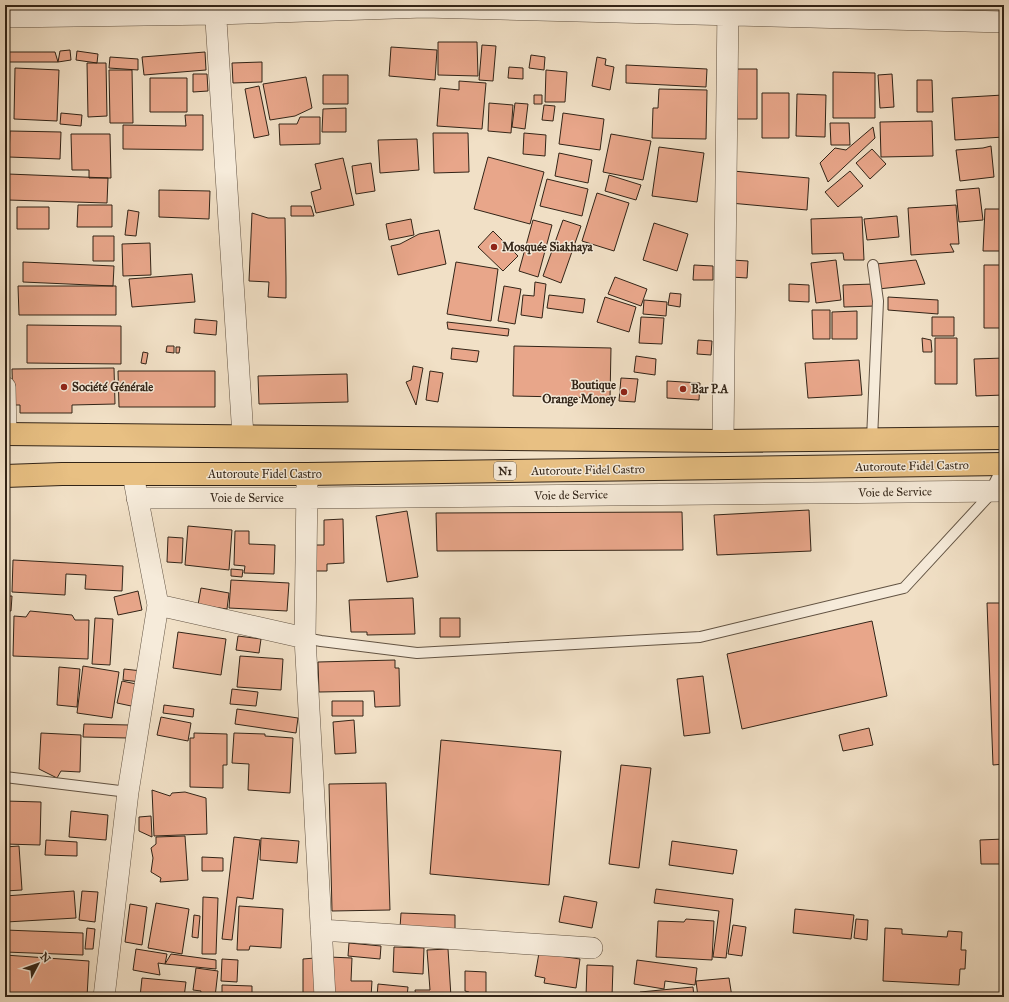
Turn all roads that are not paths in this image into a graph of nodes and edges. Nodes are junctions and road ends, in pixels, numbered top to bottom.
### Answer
1 (215, 10) edge
2 (728, 10) edge
3 (5, 16) edge
4 (1004, 22) edge
5 (873, 265) dead end
6 (5, 387) edge
7 (6, 434) edge
8 (243, 436) junction
9 (1004, 438) edge
10 (872, 439) junction
11 (723, 441) junction
12 (1004, 464) edge
13 (133, 474) junction
14 (307, 474) junction
15 (5, 476) edge
16 (998, 490) edge
17 (137, 498) junction
18 (307, 498) junction
19 (158, 605) junction
20 (305, 638) junction
21 (5, 777) edge
22 (128, 792) junction
23 (322, 930) junction
24 (592, 948) dead end
25 (104, 997) edge
26 (325, 997) edge

1 - 2 street
1 - 3 street
1 - 8 street
2 - 4 street
2 - 11 street
5 - 10 lane
6 - 7 street
7 - 8 highway
8 - 11 highway
9 - 10 highway
10 - 11 highway
12 - 14 highway, Autoroute Fidel Castro / N1
12 - 16 lane
13 - 14 highway, Autoroute Fidel Castro / N1
13 - 15 highway, Autoroute Fidel Castro / N1
13 - 17 street
14 - 18 street
16 - 18 street, Voie de Service
16 - 20 lane
17 - 18 street, Voie de Service
17 - 19 street
18 - 20 street
19 - 20 street
19 - 22 street
20 - 23 street
21 - 22 lane
22 - 25 street
23 - 24 street
23 - 26 street

